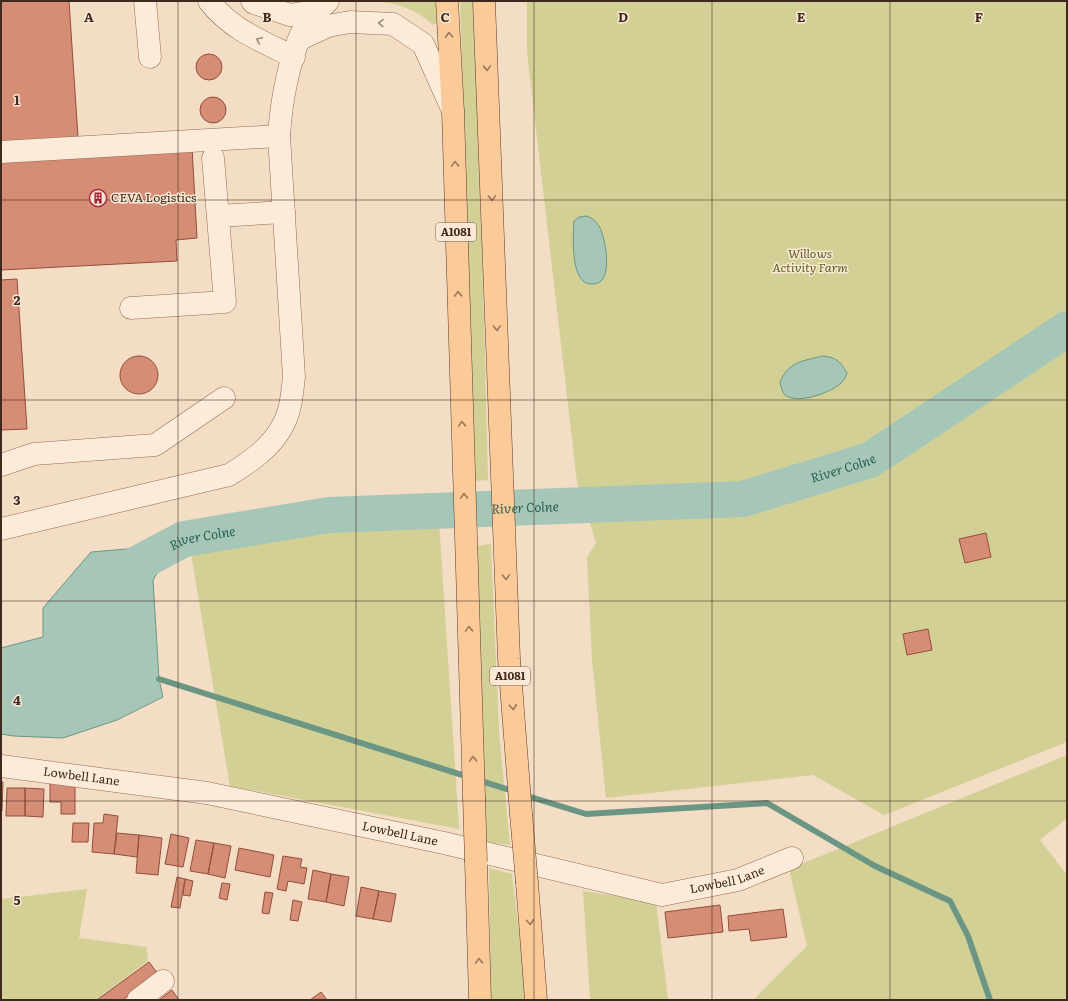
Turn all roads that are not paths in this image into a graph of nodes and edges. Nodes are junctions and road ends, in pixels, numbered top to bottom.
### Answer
1 (146, 1) edge
2 (209, 1) edge
3 (252, 1) edge
4 (447, 1) edge
5 (484, 1) edge
6 (314, 3) edge
7 (297, 48) junction
8 (150, 57) dead end
9 (453, 112) junction
10 (279, 136) junction
11 (1, 152) edge
12 (213, 158) dead end
13 (284, 212) junction
14 (218, 216) junction
15 (131, 308) dead end
16 (224, 398) dead end
17 (1, 465) edge
18 (1, 529) edge
19 (1, 766) edge
20 (792, 858) dead end
21 (163, 981) dead end
22 (138, 1000) edge
23 (480, 1000) edge
24 (536, 1000) edge

1 - 8 street
7 -> 2 street
3 - 6 street
9 -> 4 main road, A1081
5 -> 24 main road, A1081, bridge
6 - 7 street
9 -> 7 street
7 - 10 street
23 -> 9 main road, A1081, bridge
10 - 11 street
10 - 13 street
12 - 14 street
13 - 14 street
13 - 18 street
14 - 15 street
16 - 17 street
19 - 20 street, Lowbell Lane
21 - 22 street

